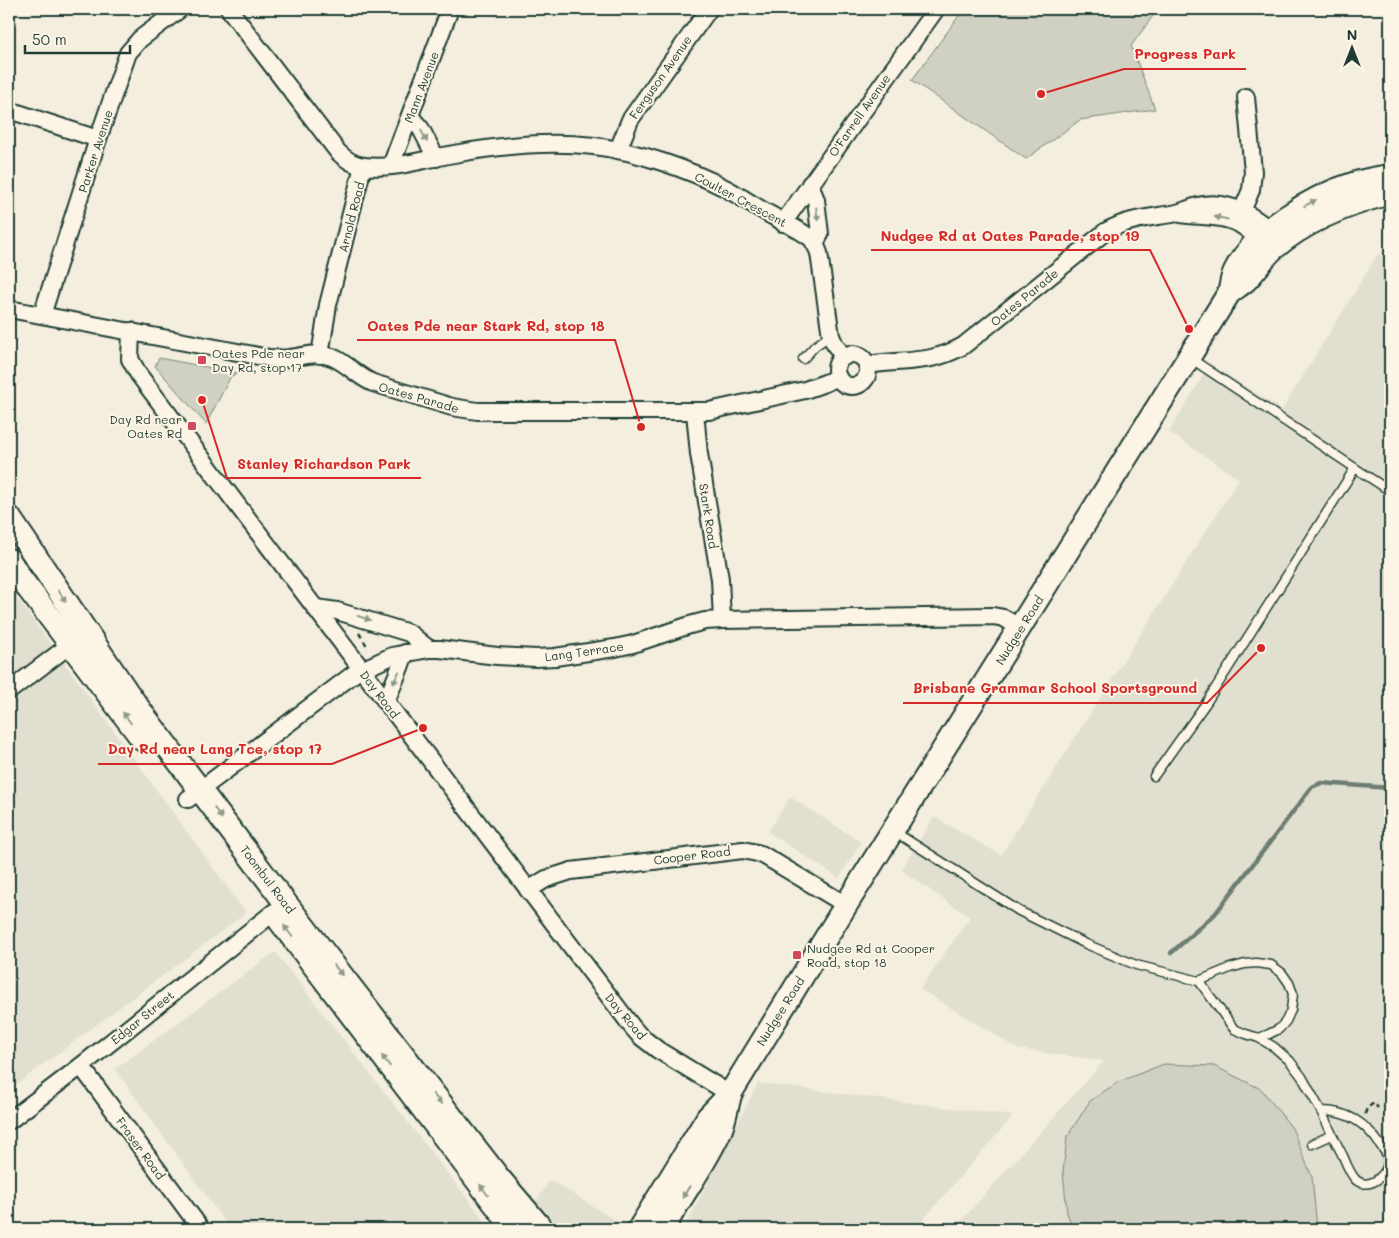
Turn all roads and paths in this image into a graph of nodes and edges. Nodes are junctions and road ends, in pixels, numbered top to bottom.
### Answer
1 (180, 9) edge
2 (229, 9) edge
3 (450, 9) edge
4 (709, 9) edge
5 (936, 9) edge
6 (1246, 97) dead end
7 (9, 110) edge
8 (410, 116) junction
9 (98, 139) junction
10 (618, 150) junction
11 (436, 158) junction
12 (363, 166) junction
13 (391, 166) junction
14 (1390, 176) edge
15 (810, 184) junction
16 (1390, 193) edge
17 (1242, 211) junction
18 (1176, 214) junction
19 (783, 222) junction
20 (1270, 241) junction
21 (815, 244) junction
22 (9, 309) edge
23 (42, 315) junction
24 (130, 331) junction
25 (831, 335) junction
26 (320, 354) junction
27 (844, 357) junction
28 (1189, 357) junction
29 (803, 359) dead end
30 (867, 365) junction
31 (838, 377) junction
32 (695, 412) junction
33 (1355, 468) junction
34 (1390, 491) edge
35 (9, 517) edge
36 (9, 560) edge
37 (316, 608) junction
38 (722, 620) junction
39 (1020, 628) junction
40 (78, 638) junction
41 (429, 649) junction
42 (405, 653) junction
43 (362, 669) junction
44 (9, 691) edge
45 (386, 702) junction
46 (1154, 776) dead end
47 (194, 794) junction
48 (893, 831) junction
49 (528, 890) junction
50 (846, 905) junction
51 (274, 912) junction
52 (1199, 981) junction
53 (1259, 1038) junction
54 (81, 1066) junction
55 (730, 1094) junction
56 (1367, 1108) dead end
57 (1378, 1108) dead end
58 (1321, 1111) junction
59 (9, 1121) edge
60 (1332, 1135) junction
61 (1312, 1144) dead end
62 (1381, 1175) junction
63 (1390, 1179) edge
64 (201, 1229) edge
65 (514, 1229) edge
66 (542, 1229) edge
67 (638, 1229) edge
68 (663, 1229) edge

1 - 9 street, Parker Avenue
2 - 12 street, Arnold Road
3 - 8 street, Mann Avenue
4 - 10 street, Ferguson Avenue
5 - 15 street, O'Farrell Avenue
6 - 17 street
7 - 9 street
8 -> 11 street
8 - 13 street, Mann Avenue
9 - 23 street, Parker Avenue
10 - 11 street, Coulter Crescent
10 - 19 street, Coulter Crescent
11 - 13 street, Coulter Crescent
12 - 13 street, Coulter Crescent
12 - 26 street, Arnold Road
20 -> 14 main road, Nudgee Road
15 - 19 street, O'Farrell Avenue
15 -> 21 street
16 - 20 main road, Nudgee Road
17 - 18 street, Oates Parade
17 - 20 street, Oates Parade
20 -> 18 street, Oates Parade
18 - 30 street, Oates Parade
19 - 21 street, Coulter Crescent
20 - 28 main road, Nudgee Road
21 - 25 street
22 - 23 street
23 - 24 street
24 - 26 street
24 - 37 street, Day Road
25 - 27 street
25 - 29 lane
26 - 32 street, Oates Parade
27 - 30 street
27 - 31 street
28 - 33 lane
28 - 39 main road, Nudgee Road
30 - 31 street
31 - 32 street, Oates Parade
32 - 38 street, Stark Road
33 - 34 lane
33 - 46 lane
35 -> 40 main road, Toombul Road
36 - 40 main road, Toombul Road
37 -> 41 street
37 - 43 street, Day Road
38 - 39 street, Lang Terrace
38 - 41 street, Lang Terrace
39 - 48 main road, Nudgee Road
40 - 44 street
40 - 47 main road, Toombul Road
41 - 42 street, Lang Terrace
42 - 43 street, Lang Terrace
42 -> 45 street
43 - 45 street, Day Road
43 - 47 street, Lang Terrace
45 - 49 street, Day Road
47 - 51 main road, Toombul Road
47 -> 66 main road, Toombul Road
48 - 50 main road, Nudgee Road
48 - 52 lane
49 - 50 street, Cooper Road
49 - 55 street, Day Road
50 - 55 main road, Nudgee Road
51 - 54 street, Edgar Street
65 -> 51 main road, Toombul Road
52 - 53 lane
52 - 53 lane
53 - 58 lane
54 - 59 street, Edgar Street
54 - 64 street, Fraser Road
55 - 67 main road, Nudgee Road
55 -> 68 main road, Nudgee Road
56 - 57 path
58 - 60 lane
58 - 62 lane
60 - 61 lane
60 - 62 lane
62 - 63 lane

